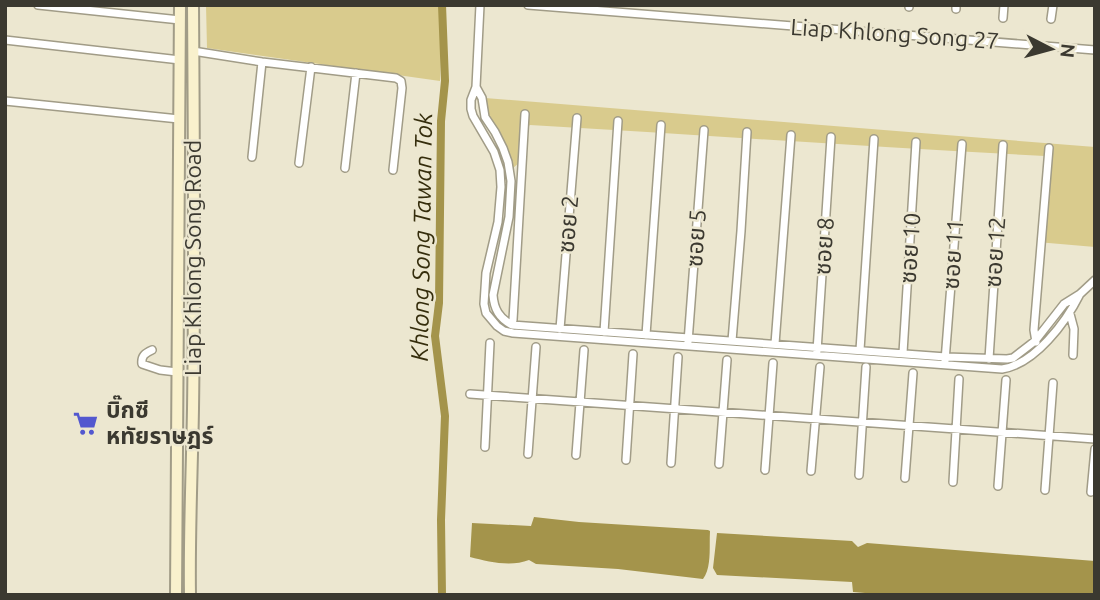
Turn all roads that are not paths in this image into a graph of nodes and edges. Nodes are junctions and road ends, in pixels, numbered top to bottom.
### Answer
1 (38, 5) edge
2 (180, 5) edge
3 (193, 5) edge
4 (480, 5) edge
5 (528, 5) edge
6 (1004, 5) edge
7 (1053, 5) edge
8 (1003, 18) dead end
9 (1051, 19) dead end
10 (180, 20) junction
11 (5, 40) edge
12 (1095, 50) edge
13 (193, 51) junction
14 (180, 60) junction
15 (262, 62) junction
16 (311, 67) junction
17 (356, 73) junction
18 (476, 87) junction
19 (5, 101) edge
20 (525, 114) dead end
21 (577, 118) dead end
22 (179, 119) junction
23 (618, 121) dead end
24 (661, 125) dead end
25 (704, 130) dead end
26 (747, 132) dead end
27 (791, 135) dead end
28 (831, 137) dead end
29 (874, 139) dead end
30 (916, 142) dead end
31 (962, 144) dead end
32 (1003, 145) dead end
33 (503, 148) junction
34 (1049, 148) dead end
35 (495, 152) junction
36 (252, 158) dead end
37 (299, 163) dead end
38 (345, 169) dead end
39 (393, 170) dead end
40 (520, 217) junction
41 (508, 221) junction
42 (498, 222) junction
43 (194, 256) junction
44 (177, 257) junction
45 (1095, 280) edge
46 (1080, 294) junction
47 (1070, 314) junction
48 (513, 320) dead end
49 (560, 329) junction
50 (604, 332) junction
51 (646, 335) junction
52 (732, 341) junction
53 (688, 342) junction
54 (490, 343) dead end
55 (775, 344) junction
56 (1038, 344) junction
57 (536, 347) dead end
58 (152, 350) dead end
59 (584, 350) dead end
60 (860, 350) junction
61 (817, 351) junction
62 (633, 354) dead end
63 (903, 354) junction
64 (1073, 355) dead end
65 (678, 356) dead end
66 (989, 359) junction
67 (727, 360) dead end
68 (945, 361) junction
69 (773, 363) dead end
70 (820, 367) dead end
71 (866, 367) dead end
72 (177, 372) junction
73 (913, 373) dead end
74 (959, 379) dead end
75 (1006, 380) dead end
76 (1053, 383) dead end
77 (470, 394) dead end
78 (486, 395) junction
79 (532, 398) junction
80 (580, 402) junction
81 (628, 405) junction
82 (675, 409) junction
83 (723, 412) junction
84 (768, 415) junction
85 (815, 419) junction
86 (862, 423) junction
87 (909, 426) junction
88 (956, 428) junction
89 (1003, 432) junction
90 (1049, 436) junction
91 (1095, 439) edge
92 (485, 447) dead end
93 (1095, 449) edge
94 (528, 454) dead end
95 (576, 454) dead end
96 (626, 460) dead end
97 (671, 463) dead end
98 (719, 464) dead end
99 (765, 470) dead end
100 (811, 471) dead end
101 (859, 475) dead end
102 (905, 478) dead end
103 (953, 482) dead end
104 (998, 486) dead end
105 (1045, 490) dead end
106 (1091, 492) dead end
107 (177, 595) edge
108 (190, 595) edge

1 - 10 street
2 - 10 main road, Liap Khlong Song Road
3 - 13 main road, Liap Khlong Song Road
4 - 18 street
5 - 12 street, Liap Khlong Song 27
6 - 8 street
7 - 9 street
10 - 14 main road, Liap Khlong Song Road
11 - 14 street
13 - 15 street
13 - 43 main road, Liap Khlong Song Road
14 - 22 main road, Liap Khlong Song Road
15 - 16 street
15 - 36 street
16 - 17 street
16 - 37 street
17 - 38 street
17 - 39 street
18 - 33 street
18 - 35 street
19 - 22 street
20 - 40 street
21 - 49 street, ซอย 2
22 - 44 main road, Liap Khlong Song Road
23 - 50 street
24 - 51 street
25 - 53 street, ซอย 5
26 - 52 street
27 - 55 street
28 - 61 street, ซอย 8
29 - 60 street
30 - 63 street, ซอย 10
31 - 68 street, ซอย 11
32 - 66 street, ซอย 12
33 - 35 street
33 - 41 street
34 - 56 street
35 - 42 street
40 - 41 street
40 - 48 street
41 - 42 street
41 - 49 street
42 - 53 street
43 - 44 main road
43 - 108 main road, Liap Khlong Song Road
44 - 72 main road, Liap Khlong Song Road
45 - 46 street
46 - 47 street
46 - 56 street
47 - 56 street
47 - 64 street
49 - 50 street
50 - 51 street
51 - 53 street
52 - 53 street
52 - 55 street
53 - 61 street
54 - 78 street
55 - 61 street
56 - 66 street
56 - 68 street
57 - 79 street
58 - 72 street
59 - 80 street
60 - 61 street
60 - 63 street
61 - 68 street
62 - 81 street
63 - 68 street
65 - 82 street
66 - 68 street
67 - 83 street
69 - 84 street
70 - 85 street
71 - 86 street
72 - 107 main road, Liap Khlong Song Road
73 - 87 street
74 - 88 street
75 - 89 street
76 - 90 street
77 - 78 street
78 - 79 street
78 - 92 street
79 - 80 street
79 - 94 street
80 - 81 street
80 - 95 street
81 - 82 street
81 - 96 street
82 - 83 street
82 - 97 street
83 - 84 street
83 - 98 street
84 - 85 street
84 - 99 street
85 - 86 street
85 - 100 street
86 - 87 street
86 - 101 street
87 - 88 street
87 - 102 street
88 - 89 street
88 - 103 street
89 - 90 street
89 - 104 street
90 - 91 street
90 - 105 street
93 - 106 street

